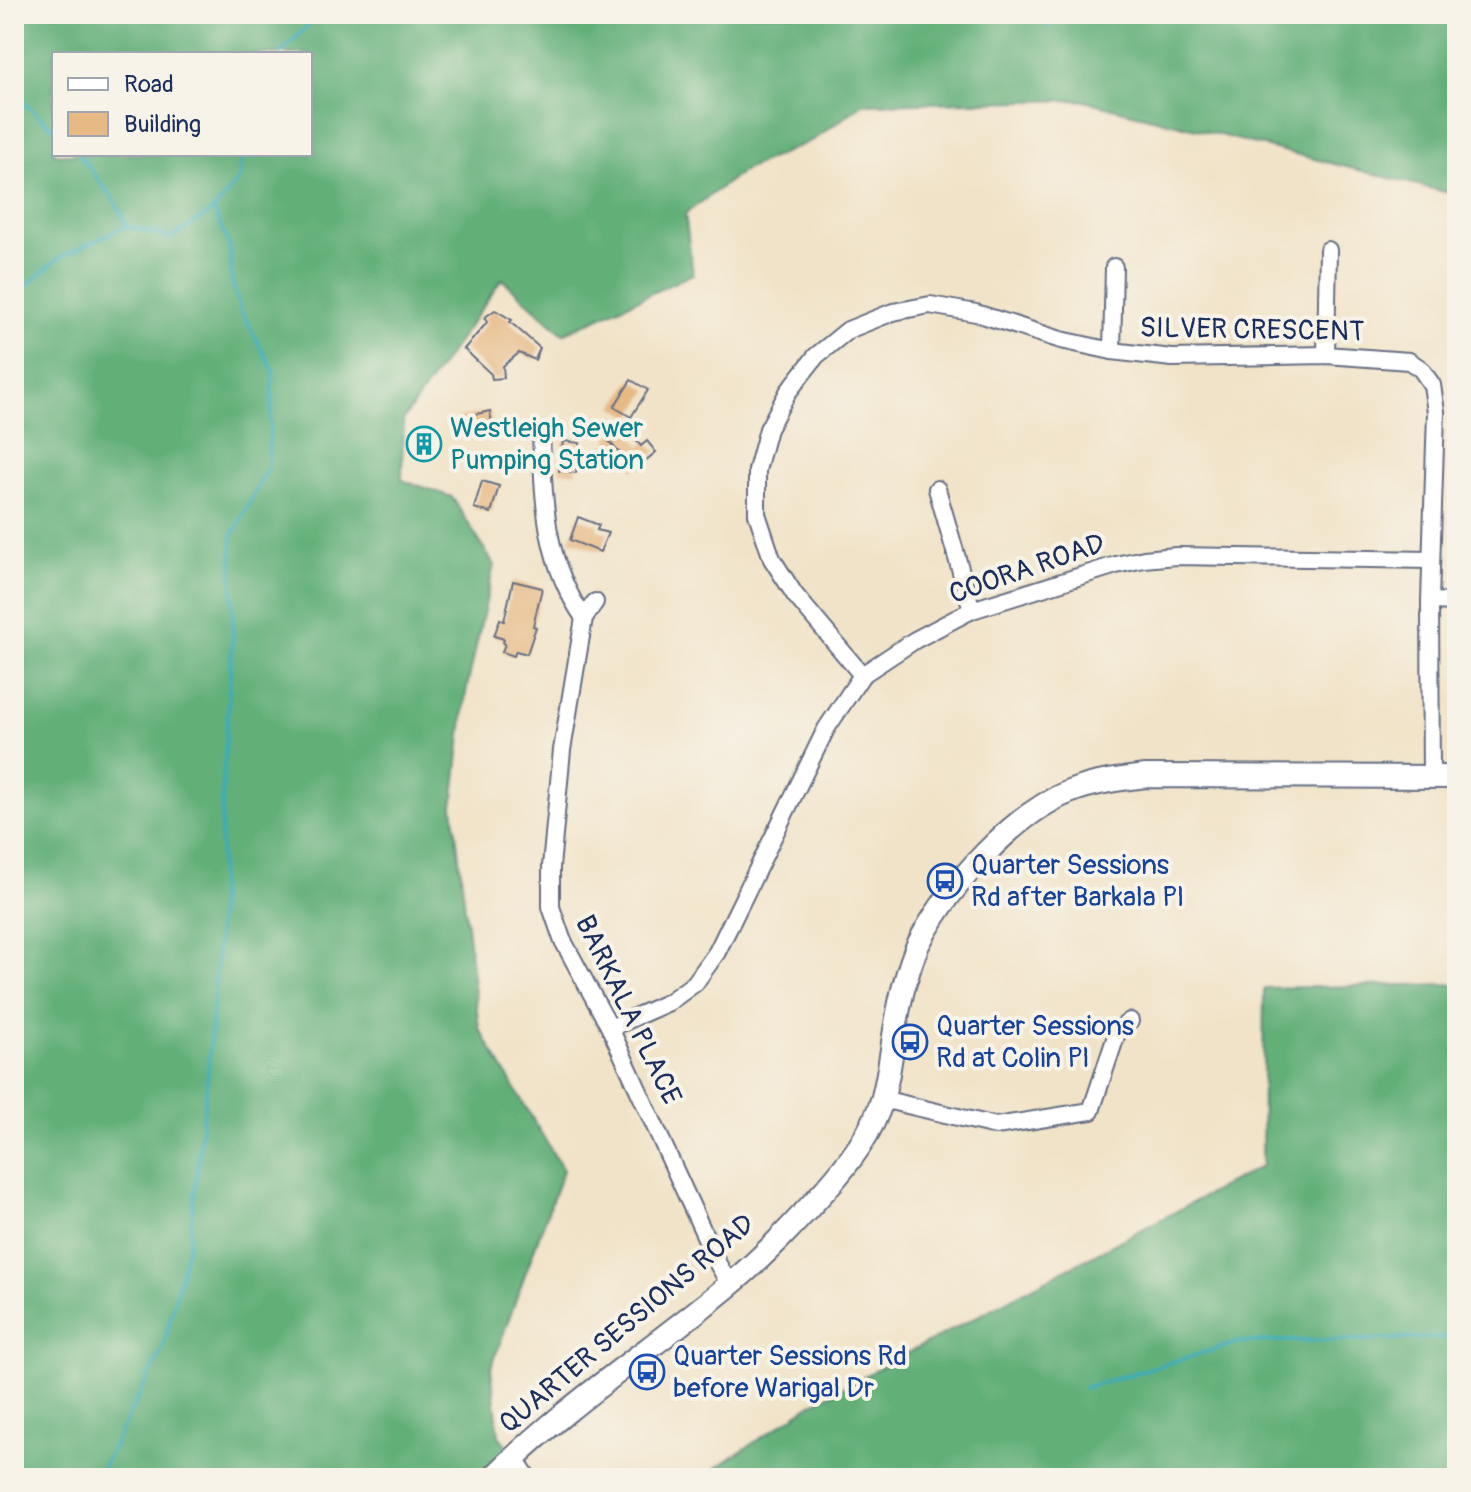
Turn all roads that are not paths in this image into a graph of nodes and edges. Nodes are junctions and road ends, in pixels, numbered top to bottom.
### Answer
1 (1328, 250) dead end
2 (1114, 267) dead end
3 (1112, 351) junction
4 (1326, 355) junction
5 (541, 434) dead end
6 (937, 489) dead end
7 (1431, 560) junction
8 (1430, 601) junction
9 (595, 602) dead end
10 (1457, 602) edge
11 (972, 610) junction
12 (584, 618) junction
13 (862, 675) junction
14 (1431, 777) junction
15 (1457, 777) edge
16 (1130, 1021) dead end
17 (610, 1028) junction
18 (882, 1099) junction
19 (730, 1285) junction
20 (514, 1457) junction
21 (493, 1478) edge
22 (528, 1478) edge

1 - 4 street
2 - 3 street
3 - 4 street, SILVER CRESCENT
3 - 13 street, SILVER CRESCENT
4 - 7 street, SILVER CRESCENT
5 - 12 street
6 - 11 street
7 - 8 street, SILVER CRESCENT
7 - 11 street, COORA ROAD
8 - 10 street
8 - 14 street, SILVER CRESCENT
9 - 12 street, BARKALA PLACE
11 - 13 street, COORA ROAD
12 - 17 street, BARKALA PLACE
13 - 17 street, COORA ROAD
14 - 15 main road, QUARTER SESSIONS ROAD
14 - 18 main road, QUARTER SESSIONS ROAD
16 - 18 street
17 - 19 street, BARKALA PLACE
18 - 19 main road, QUARTER SESSIONS ROAD
19 - 20 main road, QUARTER SESSIONS ROAD
20 - 21 main road, QUARTER SESSIONS ROAD
20 - 22 street

